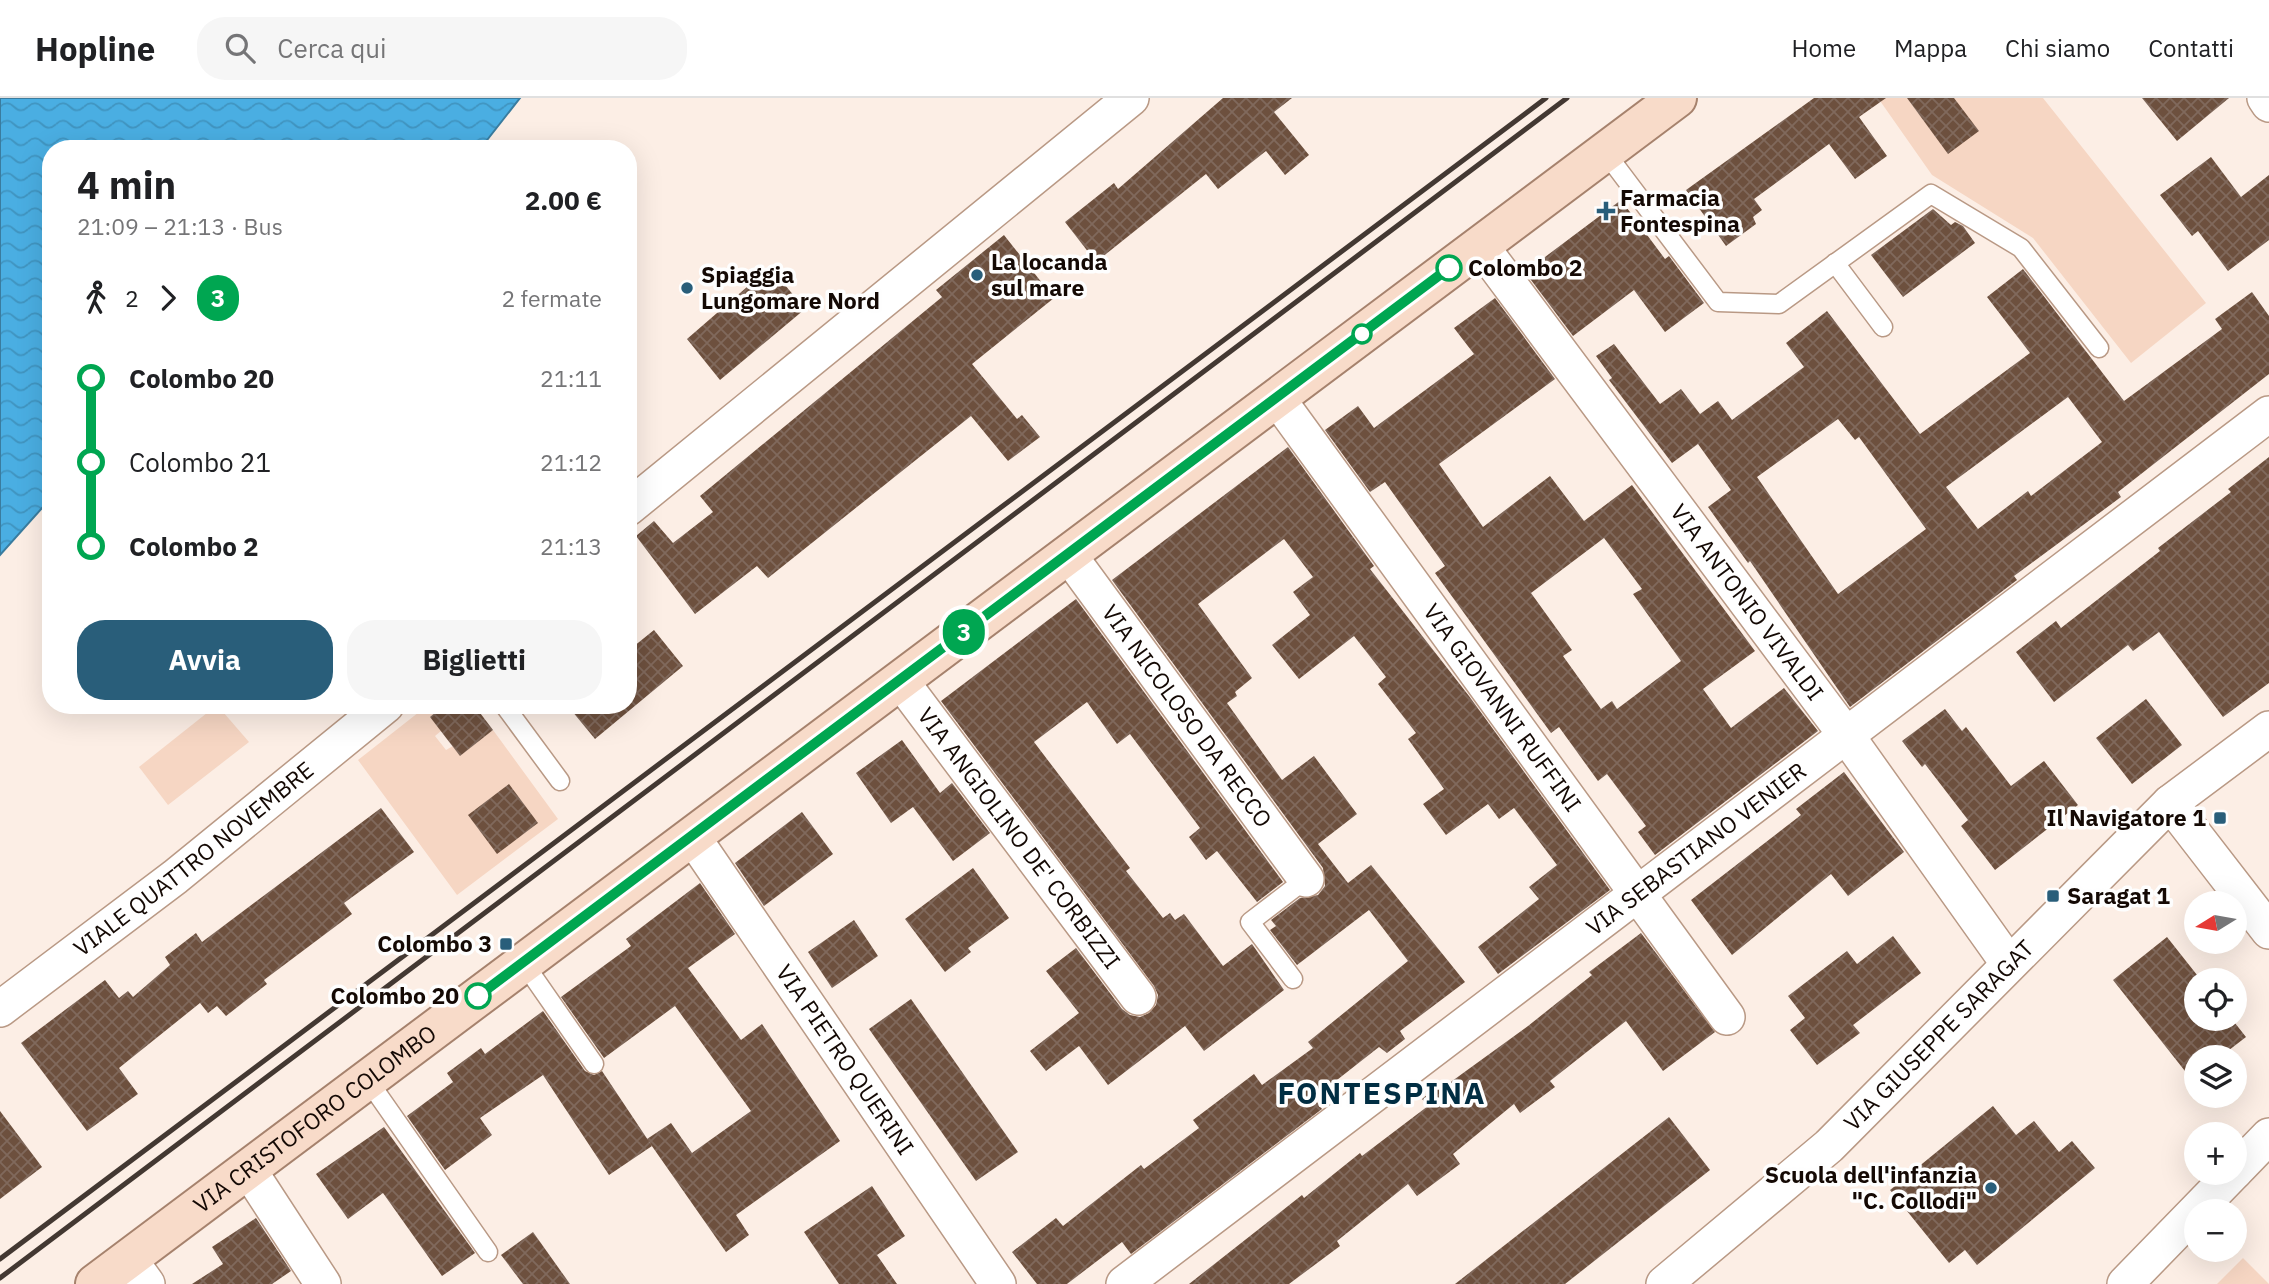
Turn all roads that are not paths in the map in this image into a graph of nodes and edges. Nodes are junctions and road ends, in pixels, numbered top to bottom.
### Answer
1 (1131, 98) edge
2 (1677, 98) edge
3 (2264, 98) edge
4 (2269, 104) edge
5 (1605, 152) junction
6 (1480, 245) junction
7 (1835, 263) junction
8 (1883, 327) dead end
9 (2099, 348) dead end
10 (1277, 398) junction
11 (2269, 414) edge
12 (637, 501) edge
13 (1068, 554) junction
14 (900, 680) junction
15 (375, 714) edge
16 (511, 714) edge
17 (2269, 729) edge
18 (1846, 735) junction
19 (560, 781) dead end
20 (2170, 803) junction
21 (692, 836) junction
22 (1306, 878) joint
23 (1637, 894) junction
24 (2269, 930) edge
25 (523, 962) junction
26 (2009, 964) junction
27 (1293, 979) dead end
28 (1138, 997) dead end
29 (0, 1009) edge
30 (1727, 1017) dead end
31 (594, 1064) dead end
32 (367, 1079) junction
33 (2269, 1136) edge
34 (2247, 1159) edge
35 (248, 1170) junction
36 (2221, 1185) edge
37 (488, 1252) dead end
38 (138, 1271) edge
39 (95, 1284) edge
40 (323, 1284) edge
41 (998, 1284) edge
42 (1124, 1284) edge
43 (1664, 1284) edge
44 (2125, 1284) edge

1 - 12 street
2 - 5 main road, VIA CRISTOFORO COLOMBO
3 - 4 street
5 - 6 main road, VIA CRISTOFORO COLOMBO
5 - 7 lane
6 - 10 main road, VIA CRISTOFORO COLOMBO
6 - 18 street, VIA ANTONIO VIVALDI
7 - 8 lane
7 - 9 lane
10 - 13 main road, VIA CRISTOFORO COLOMBO
10 - 23 street, VIA GIOVANNI RUFFINI
11 - 18 street, VIA SEBASTIANO VENIER
13 - 14 main road, VIA CRISTOFORO COLOMBO
13 - 22 street, VIA NICOLOSO DA RECCO
14 - 21 main road, VIA CRISTOFORO COLOMBO
14 - 28 street, VIA ANGIOLINO DE' CORBIZZI
15 - 29 street, VIALE QUATTRO NOVEMBRE
16 - 19 lane
17 - 20 street, VIA GIUSEPPE SARAGAT
18 - 23 street, VIA SEBASTIANO VENIER
18 - 26 street, VIA ANTONIO VIVALDI
20 - 24 street
20 - 26 street, VIA GIUSEPPE SARAGAT
21 - 25 main road, VIA CRISTOFORO COLOMBO
21 - 41 street, VIA PIETRO QUERINI
22 - 27 lane
23 - 30 street, VIA GIOVANNI RUFFINI
23 - 42 street, VIA SEBASTIANO VENIER
25 - 31 lane
25 - 32 main road, VIA CRISTOFORO COLOMBO
26 - 43 street, VIA GIUSEPPE SARAGAT
32 - 35 main road, VIA CRISTOFORO COLOMBO
32 - 37 lane
33 - 34 street
35 - 38 main road, VIA CRISTOFORO COLOMBO
35 - 40 street
36 - 44 street
38 - 39 main road, VIA CRISTOFORO COLOMBO

